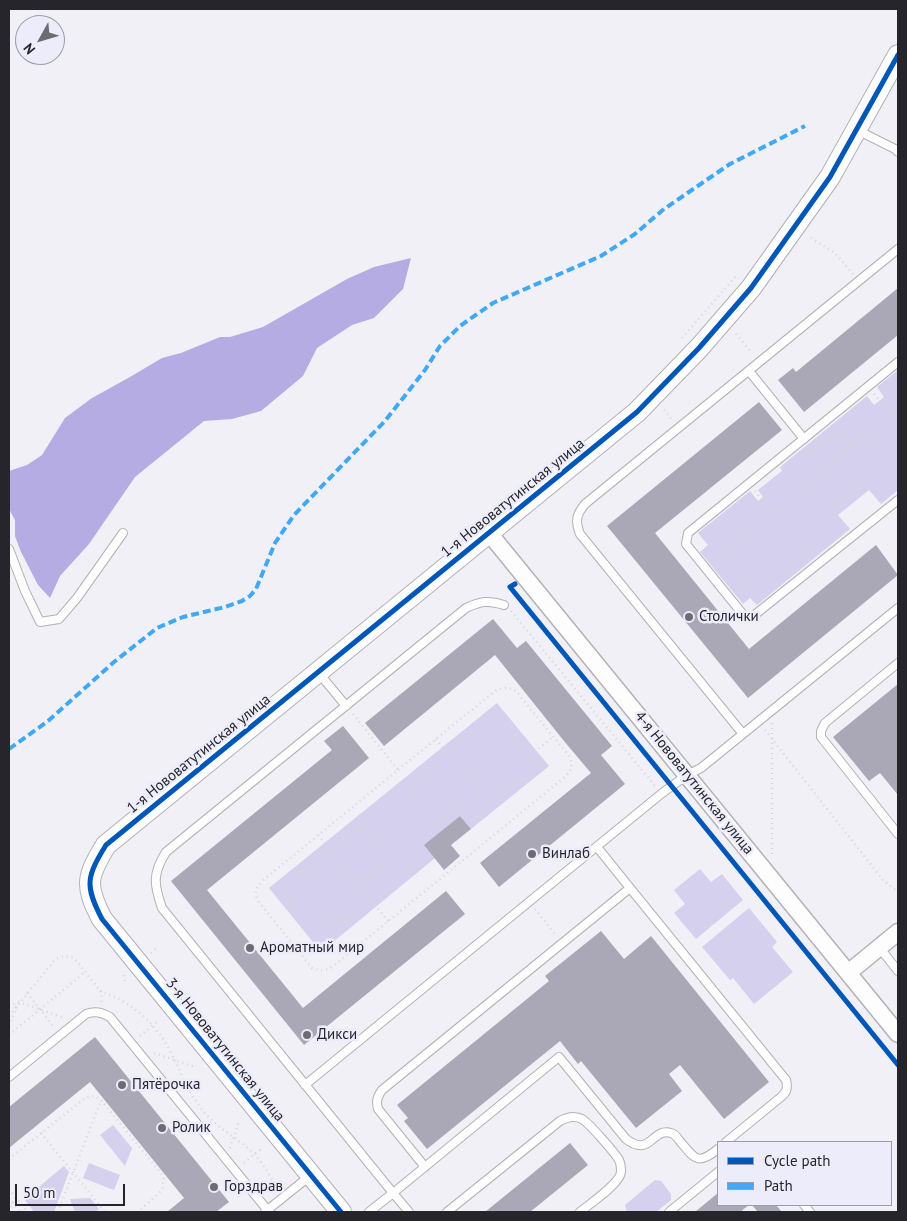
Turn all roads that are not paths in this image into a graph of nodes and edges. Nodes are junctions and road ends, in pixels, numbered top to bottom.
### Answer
1 (898, 55) edge
2 (857, 130) junction
3 (897, 149) edge
4 (898, 249) edge
5 (898, 362) edge
6 (749, 370) junction
7 (804, 439) junction
8 (898, 500) edge
9 (489, 533) junction
10 (123, 534) dead end
11 (9, 549) edge
12 (504, 605) road end
13 (898, 608) edge
14 (898, 663) edge
15 (318, 672) junction
16 (346, 706) junction
17 (743, 734) junction
18 (686, 775) junction
19 (898, 834) edge
20 (596, 847) junction
21 (630, 888) junction
22 (92, 902) joint
23 (898, 932) edge
24 (879, 947) junction
25 (898, 971) edge
26 (848, 972) junction
27 (898, 1034) edge
28 (9, 1077) edge
29 (305, 1084) junction
30 (727, 1141) edge
31 (717, 1150) edge
32 (425, 1167) junction
33 (717, 1173) edge
34 (310, 1175) junction
35 (393, 1192) junction
36 (267, 1212) edge
37 (341, 1212) edge
38 (369, 1212) edge
39 (410, 1212) edge
40 (447, 1212) edge
41 (580, 1212) edge
42 (669, 1212) edge

1 - 2 street, 1-я Нововатутинская улица
2 - 3 lane
2 - 9 street, 1-я Нововатутинская улица
4 - 6 lane
5 - 7 lane
6 - 7 lane
6 - 17 lane
7 - 8 lane
9 - 15 street, 1-я Нововатутинская улица
9 - 18 street, 4-я Нововатутинская улица
10 - 11 lane
12 - 16 lane
13 - 17 lane
14 - 19 lane
15 - 16 lane
15 - 22 street, 1-я Нововатутинская улица
16 - 29 lane
17 - 18 lane
18 - 20 lane
18 - 26 street, 4-я Нововатутинская улица
20 - 21 lane
20 - 29 lane
21 - 30 lane
21 - 32 lane
22 - 34 street, 3-я Нововатутинская улица
23 - 24 street
24 - 25 lane
24 - 26 street
26 - 27 street, 4-я Нововатутинская улица
28 - 36 lane
29 - 35 lane
31 - 32 lane
32 - 35 lane
33 - 42 lane
34 - 36 lane
34 - 37 street, 3-я Нововатутинская улица
35 - 38 lane
35 - 39 lane
40 - 41 lane

